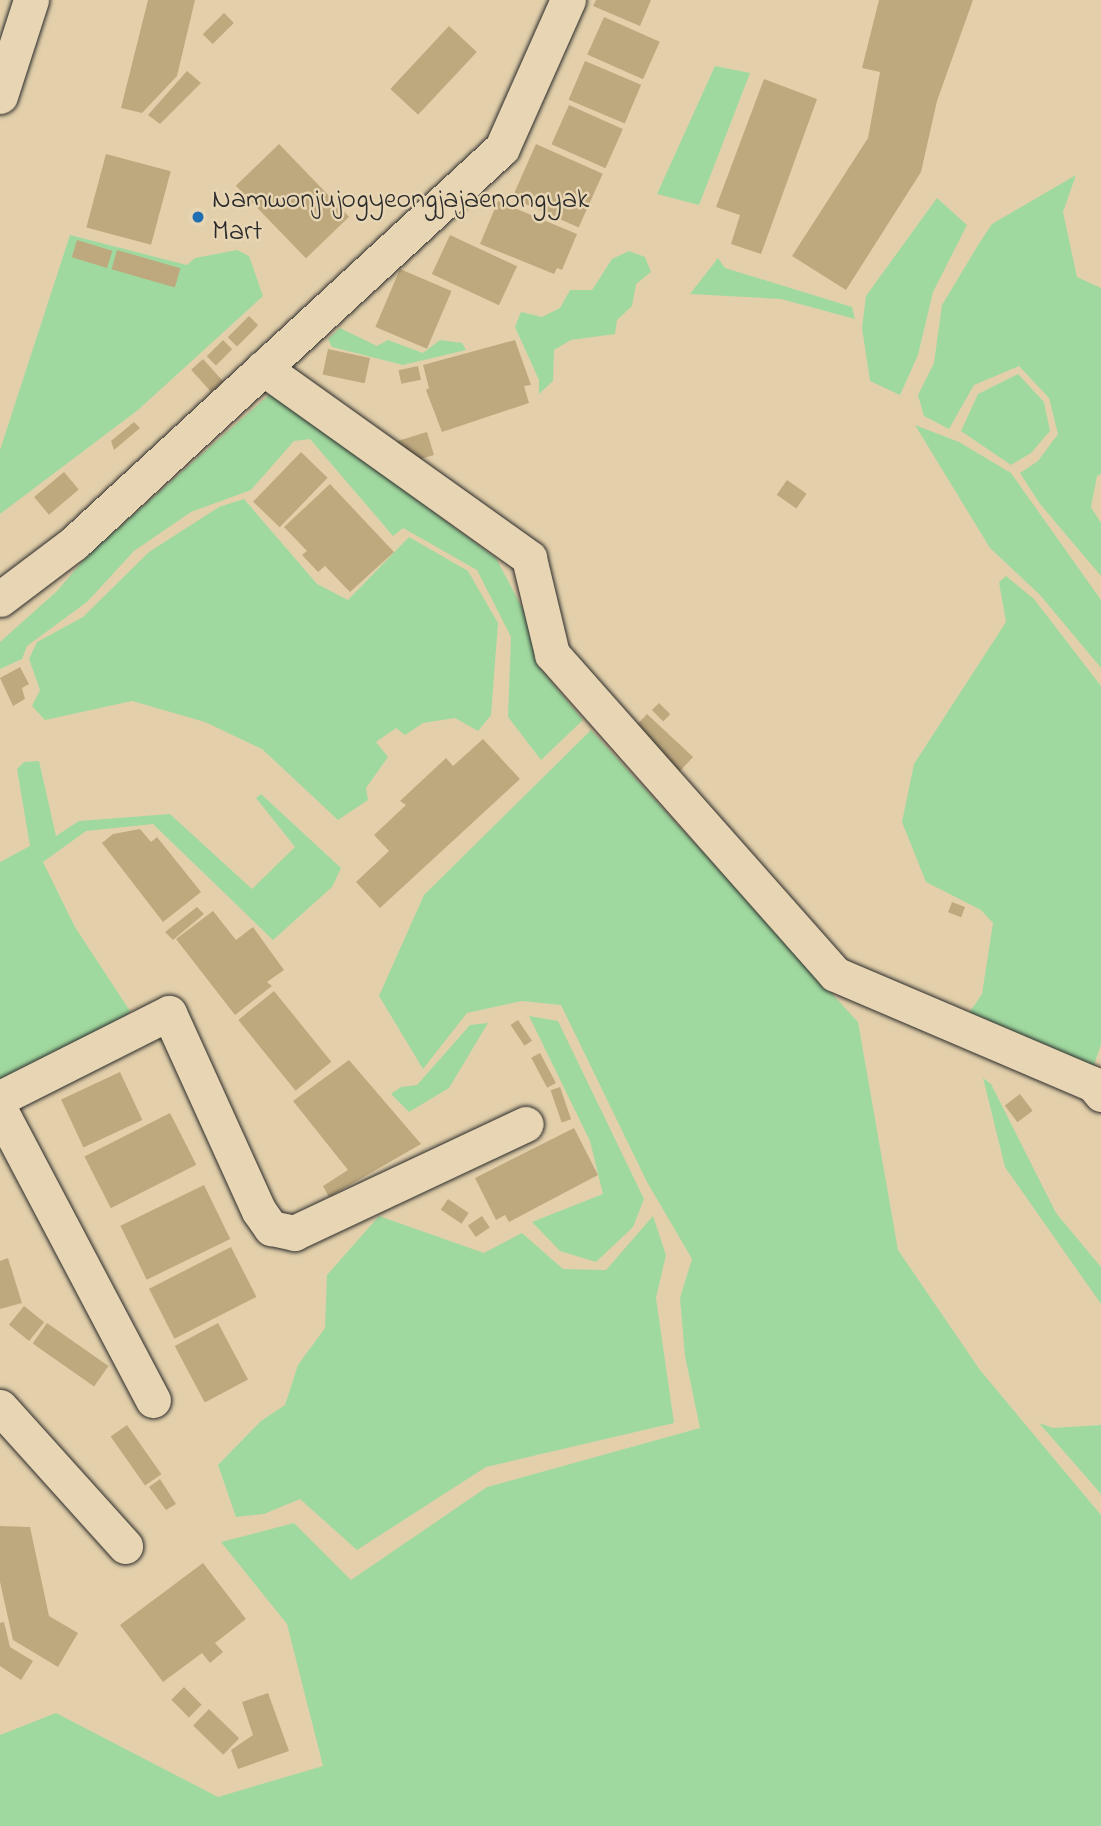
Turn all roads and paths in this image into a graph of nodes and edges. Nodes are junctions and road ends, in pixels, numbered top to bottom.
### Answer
1 (31, 0) edge
2 (568, 0) edge
3 (0, 96) edge
4 (263, 368) junction
5 (0, 599) edge
6 (1101, 1094) edge
7 (0, 1098) edge
8 (0, 1110) edge
9 (526, 1124) dead end
10 (153, 1400) dead end
11 (0, 1407) edge
12 (125, 1546) dead end

1 - 3 street
2 - 4 street
4 - 5 street
4 - 6 street
7 - 9 street
8 - 10 street
11 - 12 street

